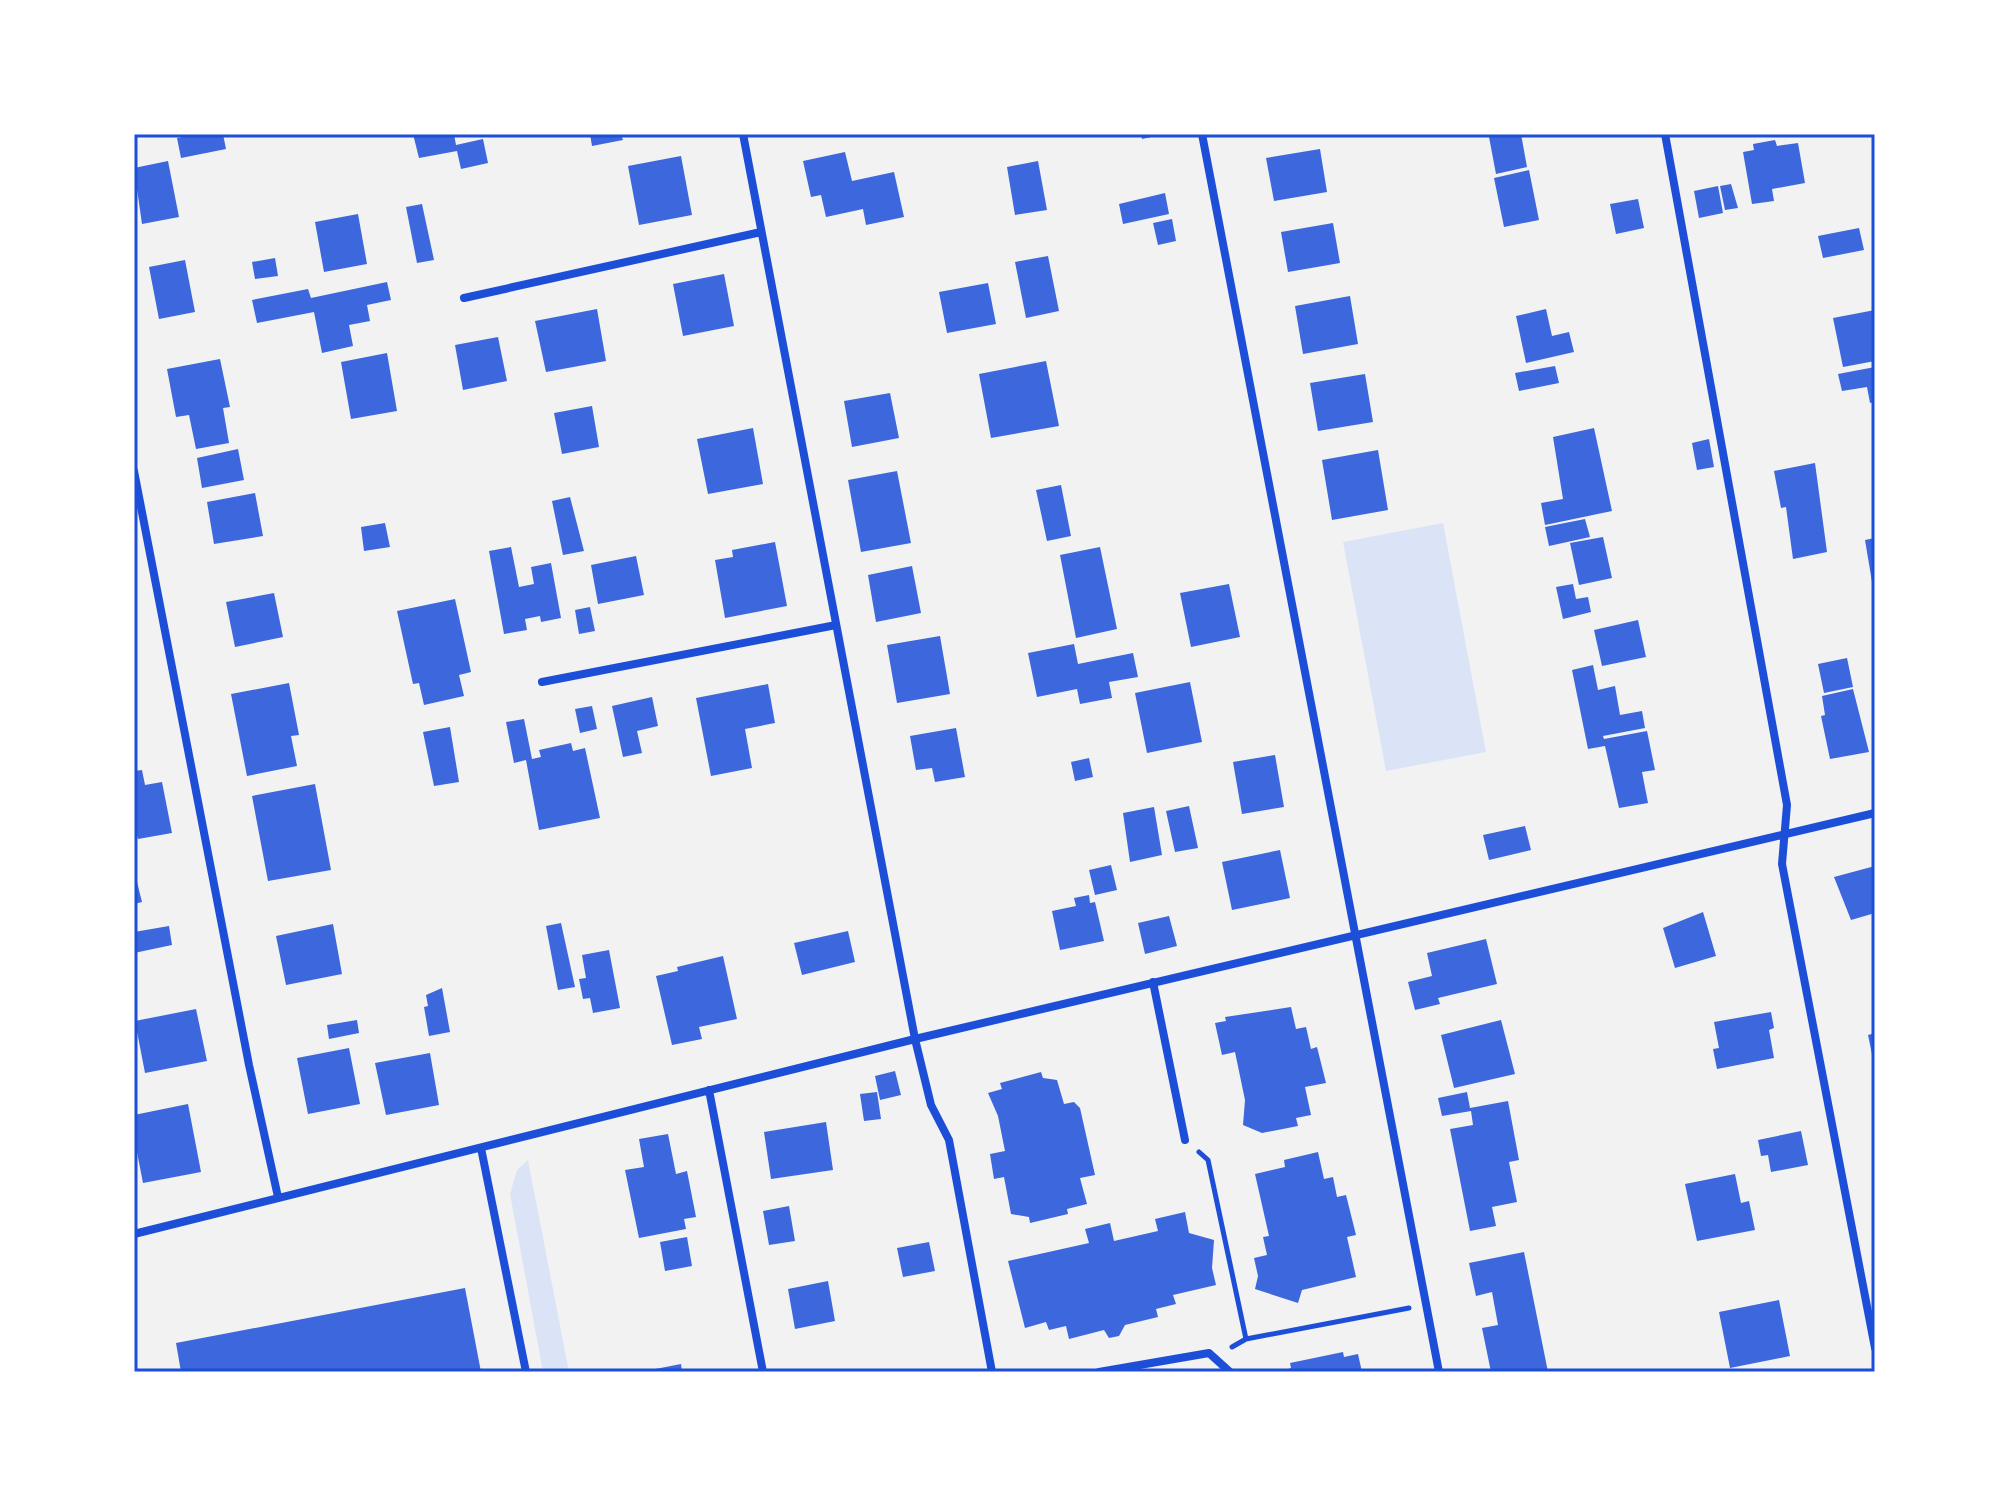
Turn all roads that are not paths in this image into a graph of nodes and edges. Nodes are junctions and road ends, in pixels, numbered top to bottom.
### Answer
1 (743, 134) edge
2 (1202, 134) edge
3 (1665, 134) edge
4 (761, 232) junction
5 (464, 298) dead end
6 (134, 471) edge
7 (836, 625) junction
8 (542, 682) dead end
9 (1875, 813) edge
10 (1785, 836) junction
11 (1357, 933) junction
12 (1153, 982) junction
13 (915, 1039) junction
14 (709, 1090) junction
15 (1185, 1140) road end
16 (481, 1148) junction
17 (278, 1197) junction
18 (134, 1234) edge
19 (1875, 1348) edge
20 (526, 1372) edge
21 (763, 1372) edge
22 (992, 1372) edge
23 (1099, 1372) edge
24 (1230, 1372) edge
25 (1439, 1372) edge

1 - 4 street
2 - 11 street
3 - 10 street
4 - 5 street
4 - 7 street
6 - 17 street
7 - 8 street
7 - 13 street
9 - 10 street
10 - 11 street
10 - 19 street
11 - 12 street
11 - 25 street
12 - 13 street
12 - 15 street
13 - 14 street
13 - 22 street
14 - 16 street
14 - 21 street
16 - 17 street
16 - 20 street
17 - 18 street
23 - 24 street

